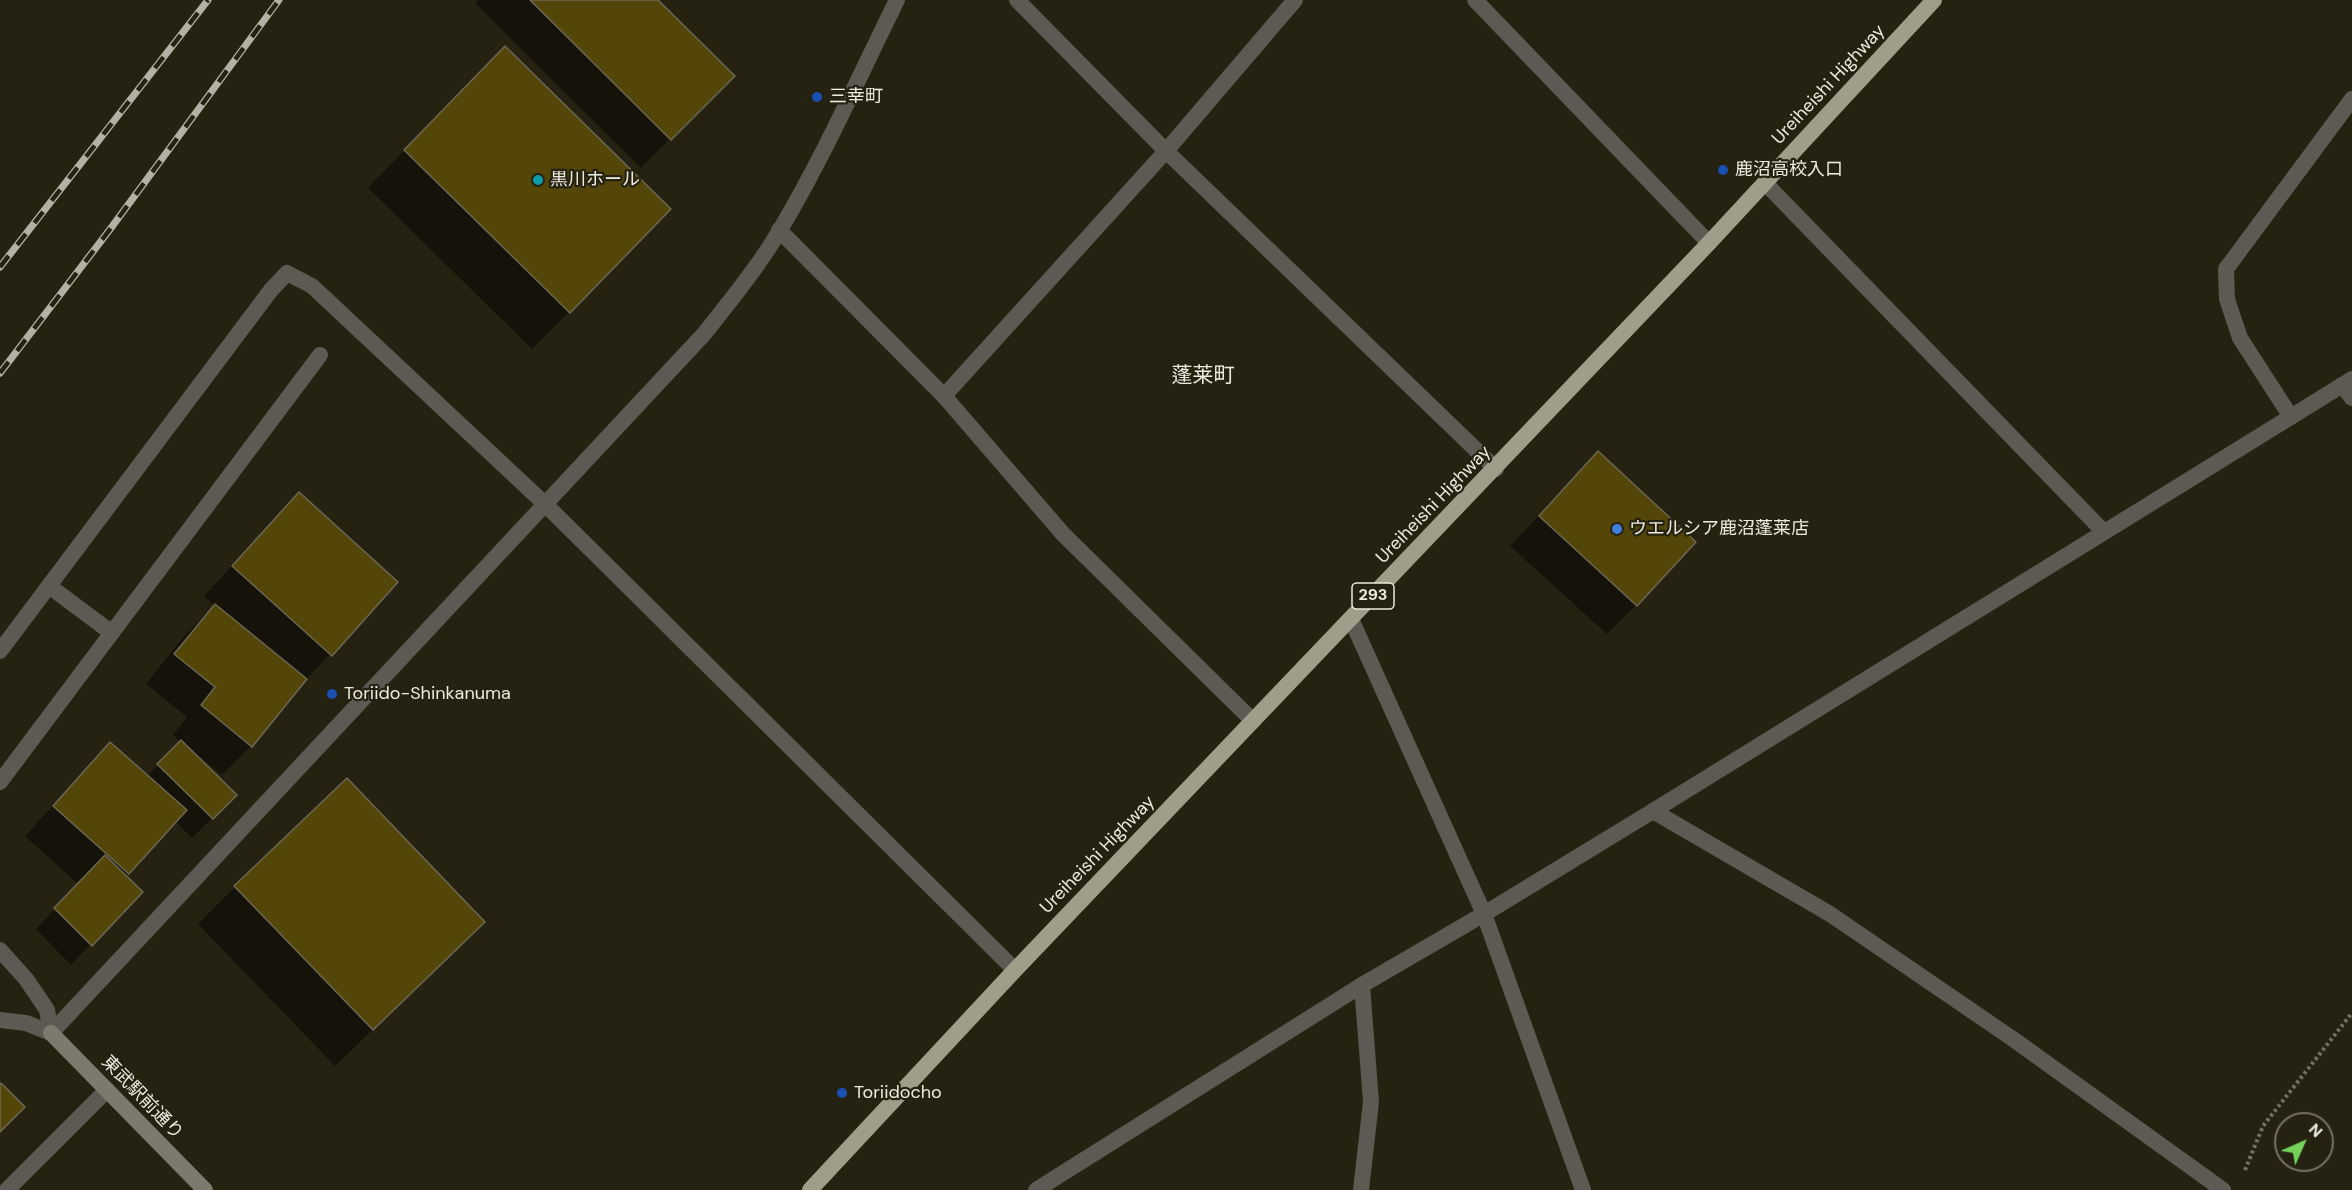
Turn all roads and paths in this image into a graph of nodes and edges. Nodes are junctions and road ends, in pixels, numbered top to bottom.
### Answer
1 (897, 0) edge
2 (1017, 0) edge
3 (1295, 0) edge
4 (1474, 0) edge
5 (1934, 0) edge
6 (2352, 99) edge
7 (1166, 151) junction
8 (1765, 183) junction
9 (779, 230) junction
10 (1710, 243) junction
11 (320, 355) dead end
12 (2349, 387) edge
13 (944, 396) junction
14 (2291, 417) junction
15 (1496, 469) junction
16 (546, 505) junction
17 (2103, 531) junction
18 (49, 586) junction
19 (1352, 619) junction
20 (112, 633) junction
21 (0, 651) edge
22 (1253, 721) junction
23 (0, 782) edge
24 (1653, 811) junction
25 (1484, 914) junction
26 (0, 950) edge
27 (1015, 970) junction
28 (1362, 985) junction
29 (2352, 1013) edge
30 (0, 1020) edge
31 (51, 1033) junction
32 (107, 1090) junction
33 (2241, 1179) dead end
34 (7, 1190) edge
35 (205, 1190) edge
36 (810, 1190) edge
37 (1036, 1190) edge
38 (1361, 1190) edge
39 (1583, 1190) edge
40 (2223, 1190) edge

1 - 9 street
2 - 7 street
3 - 7 street
4 - 10 street
5 - 8 highway, Ureiheishi Highway / 293
6 - 14 street
7 - 13 street
7 - 15 street
8 - 10 highway, Ureiheishi Highway / 293
8 - 17 street
9 - 13 street
9 - 16 street
10 - 15 highway, Ureiheishi Highway / 293
11 - 20 street
12 - 14 street
13 - 22 street
14 - 17 street
15 - 19 highway, Ureiheishi Highway / 293
16 - 18 street
16 - 27 street
16 - 31 street
17 - 24 street
18 - 20 street
18 - 21 street
19 - 22 highway, Ureiheishi Highway / 293
19 - 25 street
20 - 23 street
22 - 27 highway, Ureiheishi Highway / 293
24 - 25 street
24 - 40 street
25 - 28 street
25 - 39 street
26 - 31 street
27 - 36 highway, Ureiheishi Highway / 293
28 - 37 street
28 - 38 street
29 - 33 path
30 - 31 street
31 - 32 main road, 東武駅前通り
32 - 34 street
32 - 35 main road, 東武駅前通り

